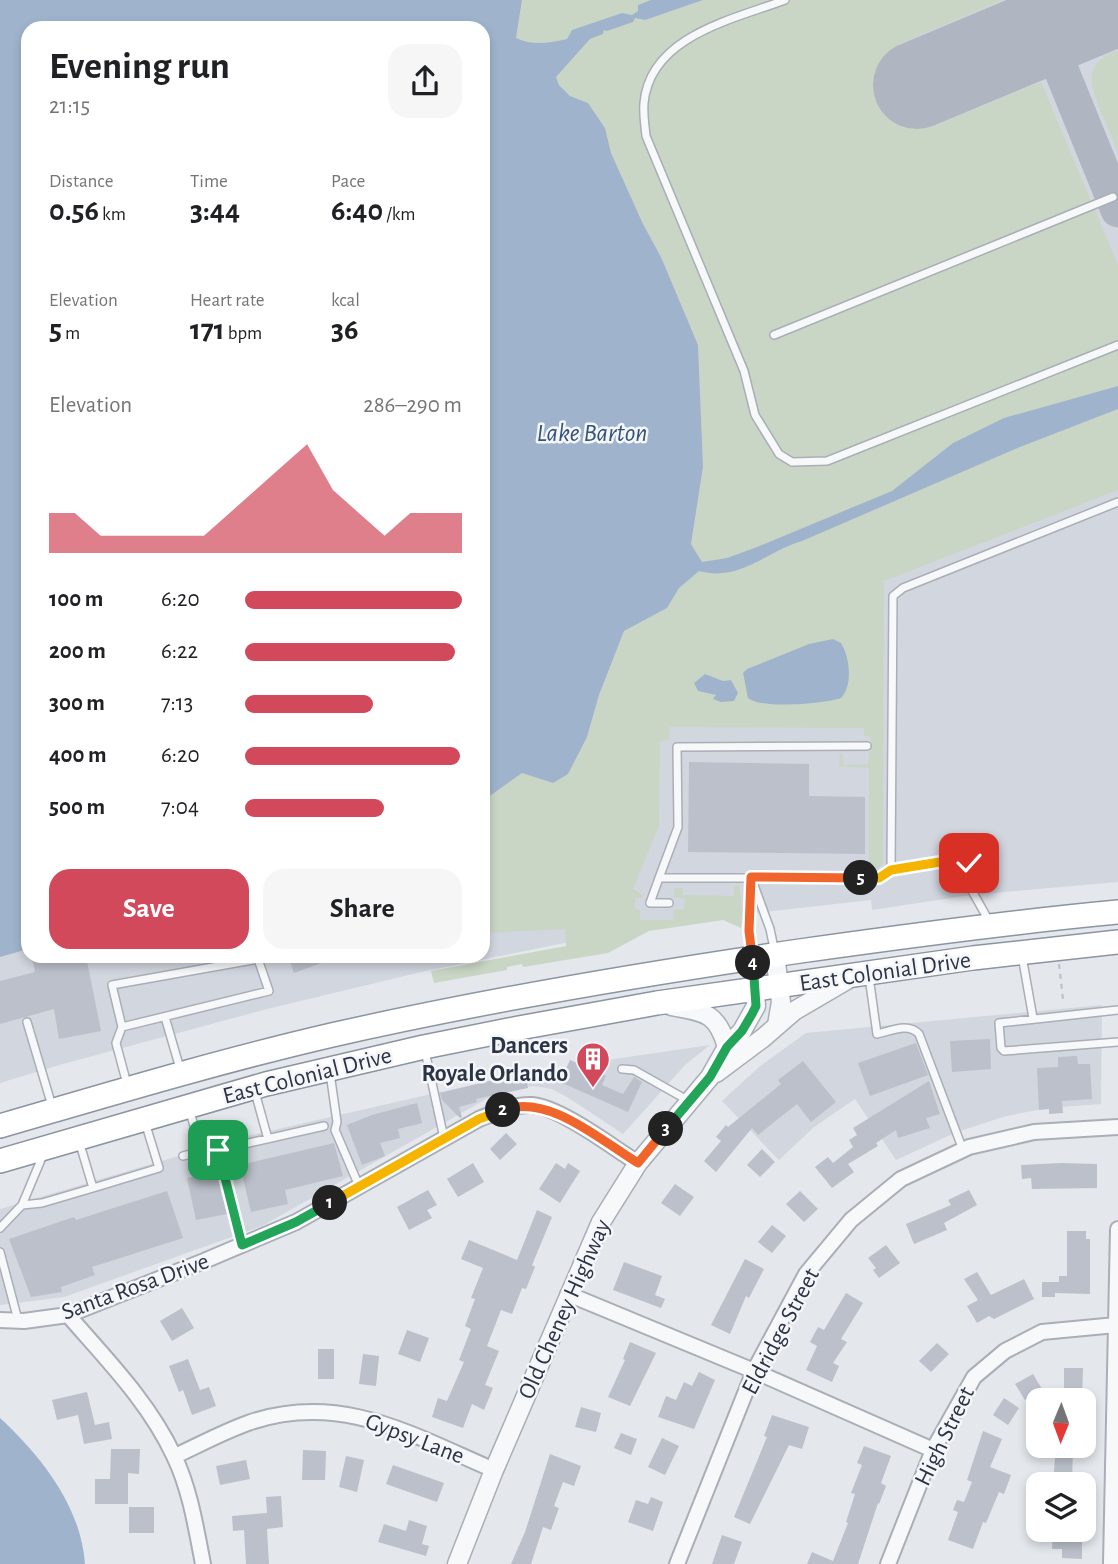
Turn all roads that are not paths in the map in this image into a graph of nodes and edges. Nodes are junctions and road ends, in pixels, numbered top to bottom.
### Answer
1 (785, 0) edge
2 (1113, 197) dead end
3 (774, 335) dead end
4 (1118, 345) edge
5 (1118, 502) edge
6 (867, 746) dead end
7 (891, 870) junction
8 (659, 877) junction
9 (751, 877) junction
10 (669, 903) dead end
11 (1118, 912) edge
12 (991, 925) junction
13 (1118, 942) edge
14 (1021, 952) junction
15 (764, 956) junction
16 (236, 963) edge
17 (259, 963) edge
18 (862, 974) junction
19 (768, 988) junction
20 (657, 1003) junction
21 (1118, 1010) edge
22 (165, 1017) junction
23 (1032, 1018) junction
24 (27, 1022) dead end
25 (777, 1025) junction
26 (122, 1027) junction
27 (1118, 1042) edge
28 (424, 1047) junction
29 (727, 1047) junction
30 (248, 1056) junction
31 (330, 1069) junction
32 (622, 1069) dead end
33 (181, 1073) junction
34 (710, 1077) junction
35 (254, 1087) junction
36 (128, 1088) junction
37 (690, 1101) junction
38 (188, 1105) junction
39 (53, 1111) junction
40 (144, 1118) junction
41 (1, 1124) edge
42 (324, 1126) dead end
43 (1118, 1127) edge
44 (78, 1137) junction
45 (444, 1138) junction
46 (268, 1139) junction
47 (46, 1147) junction
48 (0, 1149) edge
49 (218, 1150) junction
50 (963, 1150) junction
51 (201, 1151) junction
52 (183, 1156) dead end
53 (0, 1161) edge
54 (638, 1163) junction
55 (359, 1186) junction
56 (93, 1188) junction
57 (22, 1205) junction
58 (0, 1228) edge
59 (1118, 1229) edge
60 (242, 1245) junction
61 (0, 1252) edge
62 (568, 1294) junction
63 (68, 1315) junction
64 (0, 1320) edge
65 (19, 1321) junction
66 (1116, 1325) edge
67 (754, 1371) junction
68 (933, 1450) junction
69 (175, 1456) junction
70 (494, 1470) junction
71 (203, 1564) edge
72 (457, 1564) edge
73 (677, 1564) edge
74 (888, 1564) edge
75 (1111, 1564) edge

1 - 4 lane
2 - 3 lane
5 - 7 lane
6 - 8 lane
7 - 9 lane
7 - 12 lane
8 - 9 lane
8 - 10 lane
9 - 15 lane
9 - 15 lane
11 - 12 highway, East Colonial Drive
12 - 15 highway, East Colonial Drive
13 - 14 highway, East Colonial Drive
14 - 18 highway, East Colonial Drive
14 - 23 lane
15 - 19 street, Old Cheney Highway
15 - 30 highway, East Colonial Drive
16 - 26 lane
17 - 22 lane
18 - 19 highway, East Colonial Drive
18 - 25 street, Old Cheney Highway
18 - 50 lane
19 - 20 highway, East Colonial Drive
19 - 25 street
19 - 29 street, Old Cheney Highway
20 - 28 highway, East Colonial Drive
20 - 29 street
21 - 23 lane
22 - 26 lane
22 - 33 lane
23 - 27 lane
24 - 39 lane
25 - 34 street, Old Cheney Highway
26 - 36 lane
28 - 31 highway, East Colonial Drive
28 - 45 lane
29 - 34 street, Old Cheney Highway
30 - 33 highway, East Colonial Drive
30 - 38 highway
31 - 35 highway, East Colonial Drive
31 - 55 lane
32 - 37 lane
33 - 36 highway, East Colonial Drive
33 - 48 highway
34 - 37 street, Old Cheney Highway
35 - 38 highway, East Colonial Drive
35 - 46 lane
36 - 39 highway, East Colonial Drive
37 - 54 street, Old Cheney Highway
38 - 40 highway, East Colonial Drive
38 - 51 lane
39 - 41 highway, East Colonial Drive
40 - 44 highway, East Colonial Drive
40 - 56 lane
42 - 46 lane
43 - 50 street, Eldridge Street
44 - 47 highway, East Colonial Drive
44 - 56 lane
45 - 54 street, Santa Rosa Drive
45 - 55 street, Santa Rosa Drive
46 - 49 lane
47 - 53 highway, East Colonial Drive
47 - 57 lane
49 - 51 lane
49 - 60 lane
50 - 67 street, Eldridge Street
51 - 52 lane
54 - 62 street, Old Cheney Highway
55 - 60 street, Santa Rosa Drive
56 - 57 lane
57 - 58 lane
59 - 66 street
60 - 63 street, Santa Rosa Drive
61 - 65 lane
62 - 67 street
62 - 70 street, Old Cheney Highway
63 - 65 street, Santa Rosa Drive
63 - 69 street
64 - 65 street, Santa Rosa Drive
66 - 68 street, High Street
66 - 75 street
67 - 68 street
67 - 73 street, Eldridge Street
68 - 74 street, High Street
69 - 70 street, Gypsy Lane
69 - 71 street
70 - 72 street, Old Cheney Highway

